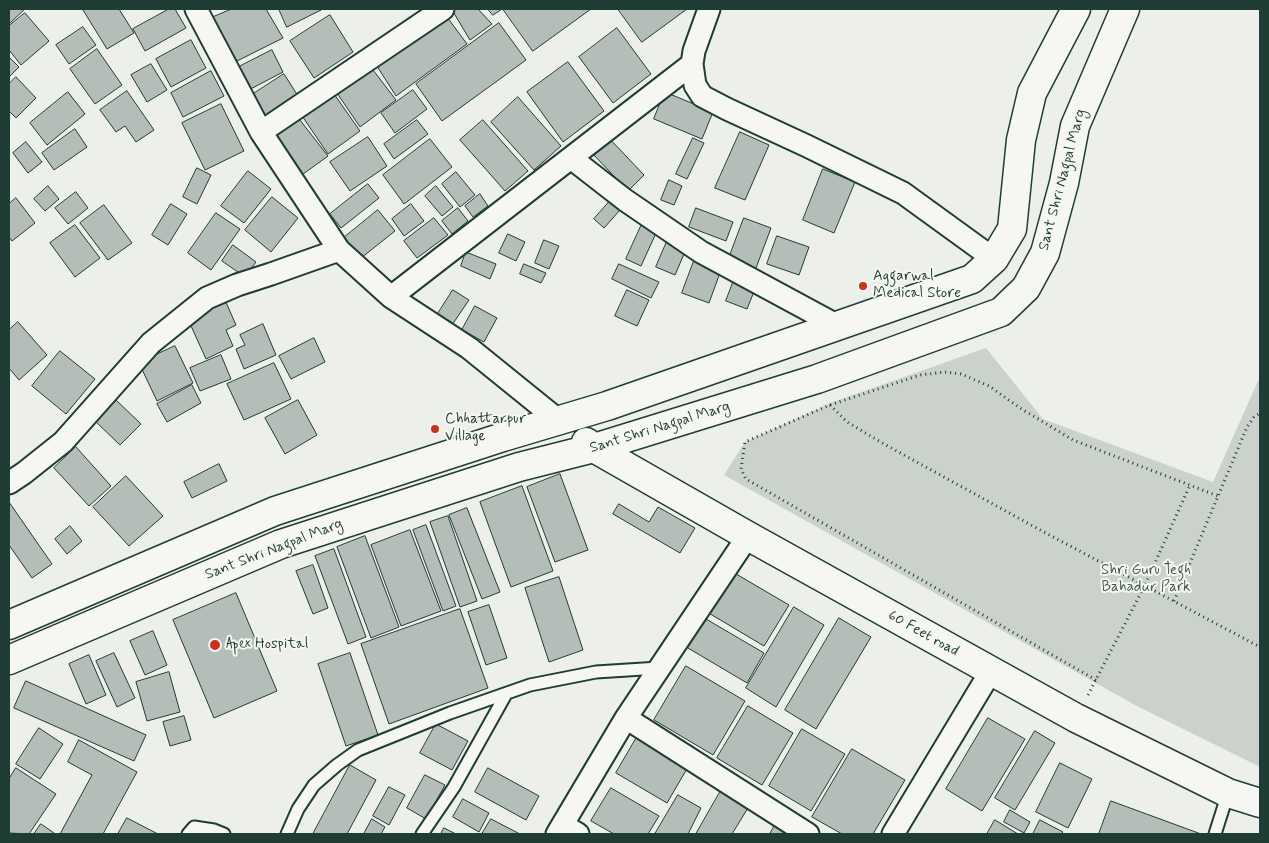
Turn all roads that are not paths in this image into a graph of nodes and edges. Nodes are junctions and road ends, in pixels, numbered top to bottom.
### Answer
1 (443, 9) edge
2 (709, 9) edge
3 (1076, 9) edge
4 (1125, 9) edge
5 (202, 11) edge
6 (692, 64) junction
7 (261, 132) junction
8 (571, 158) junction
9 (339, 250) junction
10 (994, 259) junction
11 (391, 297) junction
12 (838, 326) junction
13 (558, 420) junction
14 (594, 448) junction
15 (9, 483) edge
16 (748, 536) junction
17 (9, 625) edge
18 (9, 660) edge
19 (659, 668) junction
20 (991, 671) junction
21 (506, 694) junction
22 (626, 718) junction
23 (1228, 793) junction
24 (1260, 803) edge
25 (566, 831) edge
26 (188, 834) edge
27 (224, 834) edge
28 (287, 834) edge
29 (422, 834) edge
30 (808, 834) edge
31 (893, 834) edge
32 (1215, 834) edge

1 - 7 street
2 - 6 street
3 - 10 main road
4 - 14 main road, Sant Shri Nagpal Marg
5 - 7 street
6 - 8 street
6 - 10 street
7 - 9 street
8 - 11 street
8 - 12 street
9 - 11 street
9 - 15 street
10 - 12 main road
11 - 13 street
12 - 13 main road
13 - 14 main road, 60 Feet road
13 - 17 main road
14 - 16 main road, 60 Feet road
14 - 18 main road, Sant Shri Nagpal Marg
16 - 19 street
16 - 20 main road, 60 Feet road
19 - 21 lane
19 - 22 street
20 - 23 main road, 60 Feet road
20 - 31 street
21 - 28 lane
21 - 29 lane
22 - 25 street
22 - 30 street
23 - 24 main road, 60 Feet road
23 - 32 lane
26 - 27 lane

